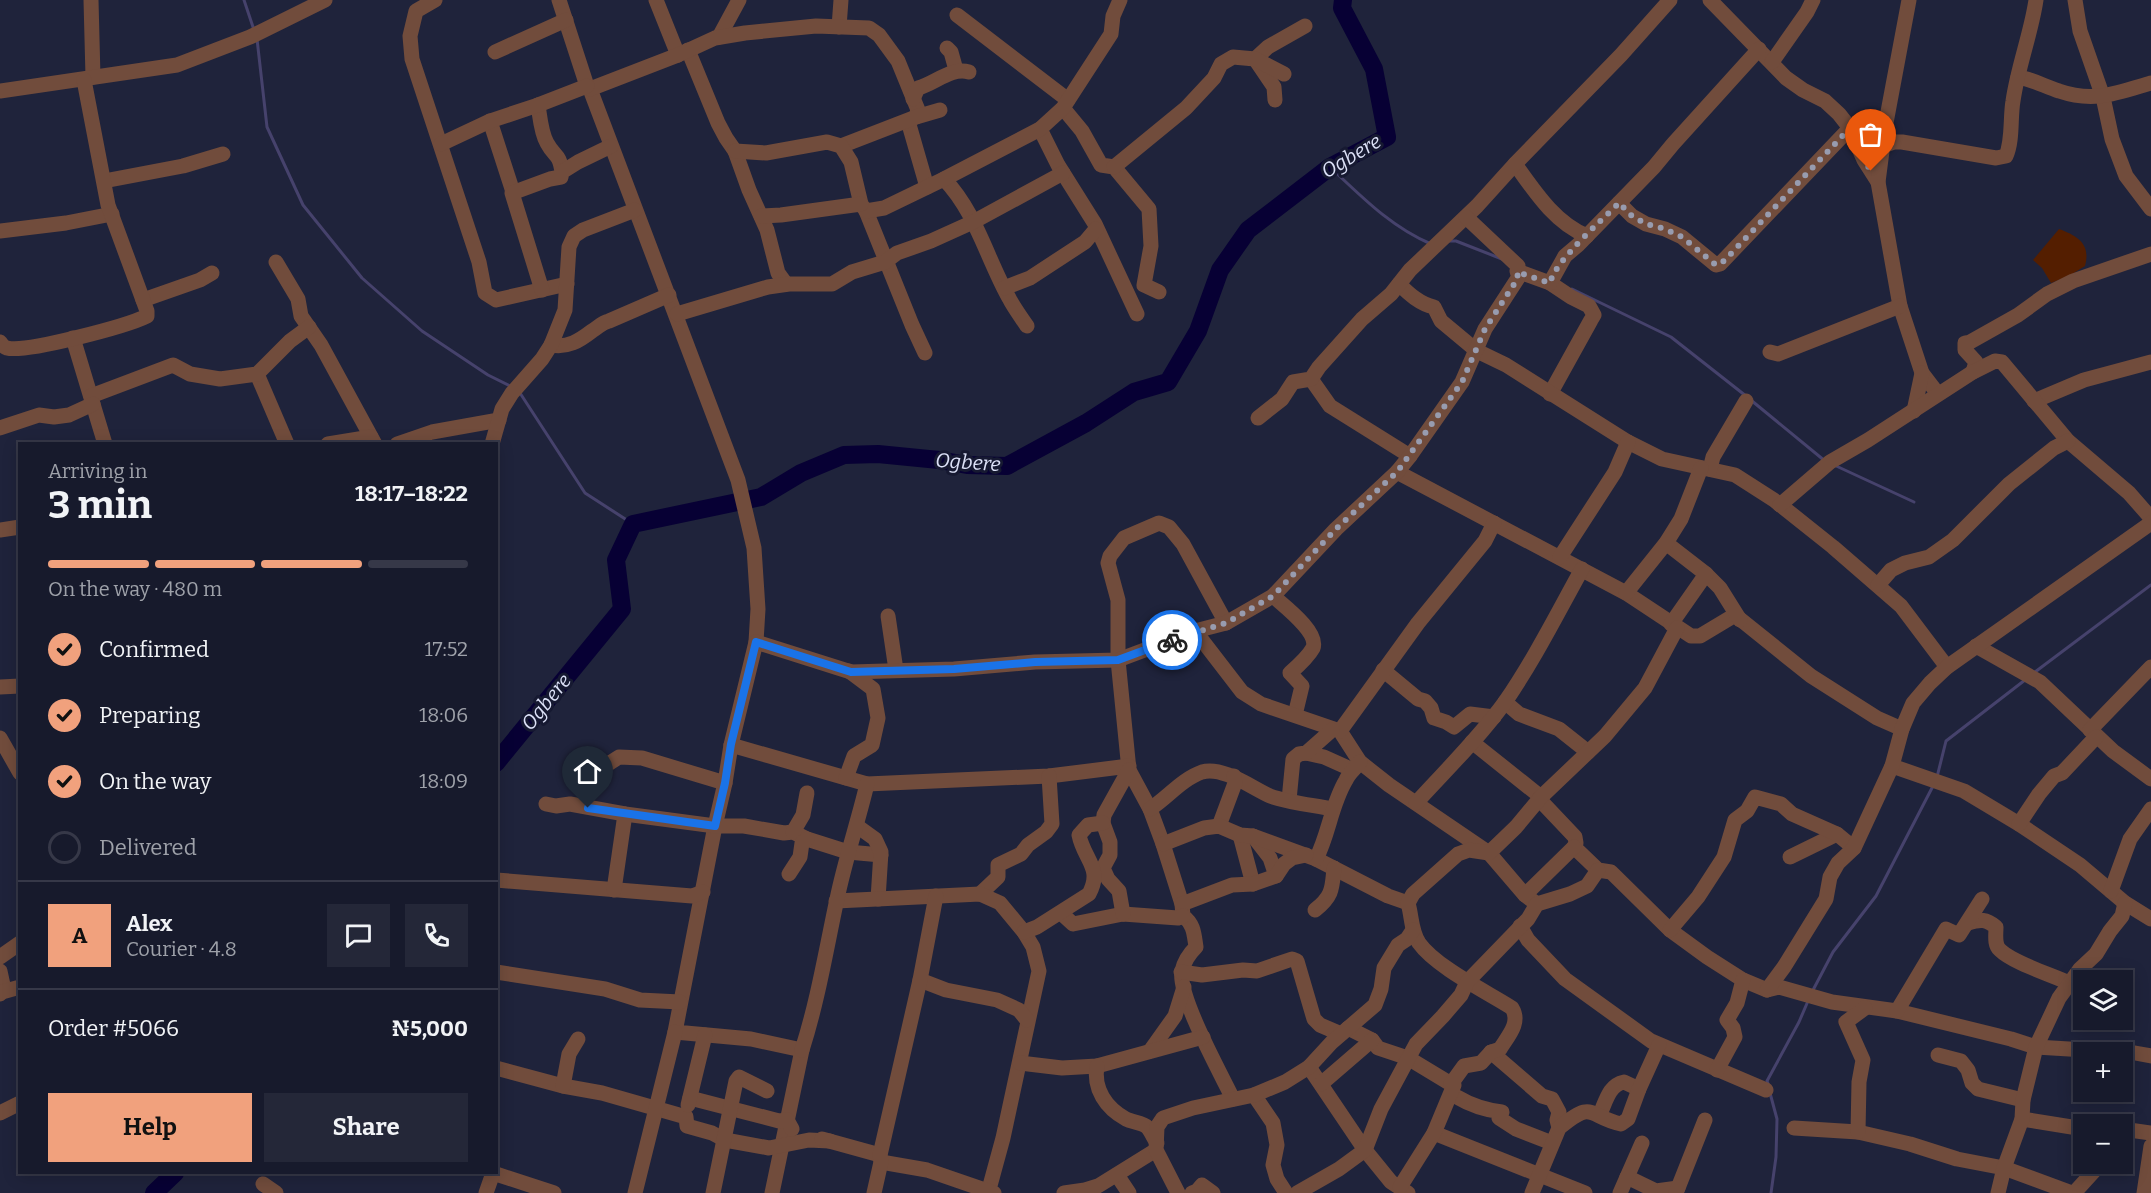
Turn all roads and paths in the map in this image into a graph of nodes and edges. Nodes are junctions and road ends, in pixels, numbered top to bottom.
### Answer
1 (91, 0) edge
2 (325, 0) edge
3 (435, 0) edge
4 (559, 0) edge
5 (656, 0) edge
6 (739, 0) edge
7 (841, 0) edge
8 (1120, 0) edge
9 (1670, 0) edge
10 (1710, 0) edge
11 (1814, 0) edge
12 (1910, 0) edge
13 (2036, 0) edge
14 (2075, 0) edge
15 (957, 15) dead end
16 (566, 20) junction
17 (1305, 26) dead end
18 (840, 27) junction
19 (719, 37) junction
20 (947, 48) dead end
21 (1759, 50) junction
22 (495, 52) dead end
23 (683, 52) junction
24 (1255, 59) junction
25 (1772, 63) junction
26 (1284, 74) dead end
27 (2018, 77) junction
28 (88, 78) junction
29 (2151, 83) edge
30 (589, 87) junction
31 (0, 91) edge
32 (2103, 98) junction
33 (913, 99) junction
34 (1275, 100) dead end
35 (1065, 104) junction
36 (538, 105) junction
37 (940, 110) dead end
38 (912, 119) junction
39 (490, 121) junction
40 (1850, 128) junction
41 (1885, 128) junction
42 (1040, 129) junction
43 (1902, 142) junction
44 (441, 144) junction
45 (611, 146) junction
46 (841, 146) junction
47 (735, 150) junction
48 (1881, 152) junction
49 (223, 154) dead end
50 (1864, 160) junction
51 (1515, 164) junction
52 (1114, 167) junction
53 (562, 172) junction
54 (1063, 173) junction
55 (944, 179) junction
56 (104, 181) junction
57 (1878, 182) junction
58 (927, 187) junction
59 (513, 192) junction
60 (1619, 203) junction
61 (863, 207) junction
62 (2151, 209) edge
63 (635, 210) junction
64 (112, 214) junction
65 (761, 216) junction
66 (1466, 216) junction
67 (973, 222) junction
68 (1096, 229) junction
69 (0, 231) edge
70 (1587, 236) junction
71 (2151, 254) edge
72 (276, 262) dead end
73 (885, 262) junction
74 (1517, 272) junction
75 (212, 273) dead end
76 (780, 281) junction
77 (1550, 283) junction
78 (567, 284) junction
79 (1399, 284) junction
80 (1004, 288) junction
81 (542, 290) junction
82 (1159, 292) dead end
83 (669, 295) junction
84 (143, 300) junction
85 (1900, 306) junction
86 (676, 314) junction
87 (1137, 314) dead end
88 (1027, 326) dead end
89 (309, 327) junction
90 (73, 338) junction
91 (0, 342) edge
92 (551, 345) junction
93 (1477, 351) junction
94 (1770, 352) dead end
95 (925, 353) dead end
96 (2151, 362) edge
97 (1973, 372) junction
98 (1922, 373) junction
99 (257, 374) junction
100 (1311, 379) junction
101 (1550, 394) junction
102 (1938, 394) junction
103 (92, 400) junction
104 (1746, 401) dead end
105 (2034, 401) junction
106 (1914, 411) junction
107 (1258, 418) dead end
108 (499, 420) junction
109 (0, 428) edge
110 (373, 441) edge
111 (2068, 441) junction
112 (104, 442) edge
113 (287, 442) edge
114 (358, 442) edge
115 (403, 442) edge
116 (493, 442) edge
117 (1628, 442) junction
118 (1410, 456) junction
119 (1706, 469) junction
120 (1397, 472) junction
121 (1780, 505) junction
122 (2151, 518) edge
123 (1494, 523) junction
124 (2151, 523) edge
125 (18, 528) edge
126 (0, 530) edge
127 (1666, 543) junction
128 (1560, 557) junction
129 (1582, 570) junction
130 (1706, 574) junction
131 (1878, 585) junction
132 (1626, 593) junction
133 (1273, 596) junction
134 (888, 616) dead end
135 (1740, 620) junction
136 (1226, 623) junction
137 (1674, 626) junction
138 (1196, 631) junction
139 (756, 642) junction
140 (1976, 646) junction
141 (1118, 660) junction
142 (1947, 667) junction
143 (2151, 668) edge
144 (849, 670) junction
145 (896, 670) junction
146 (1383, 670) junction
147 (18, 686) edge
148 (0, 687) edge
149 (1505, 702) junction
150 (1295, 715) junction
151 (1494, 717) junction
152 (1902, 729) junction
153 (1336, 731) junction
154 (2093, 733) junction
155 (0, 738) edge
156 (1472, 742) junction
157 (731, 744) junction
158 (1588, 752) junction
159 (1306, 753) junction
160 (592, 762) dead end
161 (1892, 766) junction
162 (1129, 768) junction
163 (18, 770) edge
164 (1353, 770) junction
165 (1049, 776) junction
166 (1234, 776) junction
167 (846, 778) junction
168 (2151, 779) edge
169 (725, 783) junction
170 (867, 784) junction
171 (807, 793) dead end
172 (1540, 798) junction
173 (1288, 800) junction
174 (1416, 802) junction
175 (546, 804) dead end
176 (1150, 809) junction
177 (1333, 809) junction
178 (2151, 809) edge
179 (625, 814) junction
180 (1103, 823) junction
181 (2019, 824) junction
182 (715, 826) junction
183 (857, 826) junction
184 (1219, 826) junction
185 (1837, 834) junction
186 (800, 836) junction
187 (1247, 836) junction
188 (1163, 844) junction
189 (1574, 847) junction
190 (1854, 848) junction
191 (848, 852) junction
192 (1489, 853) junction
193 (881, 855) junction
194 (1311, 857) junction
195 (1790, 857) dead end
196 (1334, 867) junction
197 (1598, 870) junction
198 (789, 874) dead end
199 (1276, 876) junction
200 (498, 880) edge
201 (1253, 884) junction
202 (614, 890) junction
203 (2111, 891) junction
204 (703, 892) junction
205 (980, 894) junction
206 (936, 896) junction
207 (878, 899) junction
208 (1531, 899) junction
209 (1982, 899) dead end
210 (837, 901) junction
211 (1408, 903) junction
212 (2125, 903) junction
213 (1182, 910) junction
214 (1316, 910) dead end
215 (1061, 913) junction
216 (1123, 914) junction
217 (2151, 919) edge
218 (1968, 923) junction
219 (1520, 927) junction
220 (1413, 930) junction
221 (1670, 930) junction
222 (1024, 932) junction
223 (18, 944) edge
224 (0, 957) edge
225 (0, 971) edge
226 (498, 972) edge
227 (921, 980) junction
228 (1183, 980) junction
229 (1743, 981) junction
230 (1467, 982) junction
231 (2069, 983) junction
232 (18, 988) edge
233 (1767, 990) junction
234 (1, 993) edge
235 (680, 1002) junction
236 (1865, 1008) junction
237 (1897, 1011) junction
238 (1027, 1020) junction
239 (1344, 1031) junction
240 (675, 1032) junction
241 (705, 1035) junction
242 (1203, 1037) junction
243 (578, 1038) dead end
244 (1372, 1040) junction
245 (1659, 1045) junction
246 (2036, 1047) junction
247 (802, 1050) junction
248 (1150, 1052) junction
249 (1491, 1052) junction
250 (1938, 1055) dead end
251 (2151, 1056) edge
252 (1408, 1058) junction
253 (1020, 1064) junction
254 (1097, 1066) junction
255 (1309, 1067) junction
256 (498, 1069) edge
257 (1717, 1070) junction
258 (1321, 1084) junction
259 (563, 1086) junction
260 (1454, 1088) junction
261 (1639, 1089) junction
262 (767, 1090) dead end
263 (1766, 1090) dead end
264 (1254, 1095) junction
265 (690, 1098) junction
266 (1233, 1099) junction
267 (2023, 1100) junction
268 (18, 1104) edge
269 (730, 1107) junction
270 (657, 1108) junction
271 (0, 1113) edge
272 (1599, 1114) junction
273 (686, 1117) junction
274 (2022, 1119) junction
275 (787, 1120) junction
276 (1705, 1120) dead end
277 (2073, 1127) edge
278 (1559, 1128) junction
279 (1794, 1128) dead end
280 (2133, 1131) edge
281 (1858, 1132) junction
282 (1434, 1133) junction
283 (2151, 1133) edge
284 (725, 1140) junction
285 (830, 1141) junction
286 (1642, 1143) dead end
287 (782, 1146) junction
288 (2151, 1146) edge
289 (1156, 1147) junction
290 (1549, 1149) junction
291 (1365, 1150) junction
292 (880, 1159) junction
293 (2004, 1168) junction
294 (1532, 1172) junction
295 (493, 1174) edge
296 (496, 1174) edge
297 (2091, 1174) edge
298 (1117, 1175) junction
299 (1627, 1177) junction
300 (262, 1184) dead end
301 (1395, 1189) edge
302 (1677, 1190) edge
303 (990, 1192) edge
304 (276, 1193) edge
305 (486, 1193) edge
306 (554, 1193) edge
307 (635, 1193) edge
308 (713, 1193) edge
309 (772, 1193) edge
310 (874, 1193) edge
311 (1065, 1193) edge
312 (1129, 1193) edge
313 (1178, 1193) edge
314 (1192, 1193) edge
315 (1213, 1193) edge
316 (1286, 1193) edge
317 (1297, 1193) edge
318 (1532, 1193) edge
319 (1585, 1193) edge
320 (1620, 1193) edge
321 (1998, 1193) edge
322 (2073, 1193) edge
323 (2144, 1193) edge

1 - 28 street
2 - 28 street
3 - 44 street
4 - 16 street
5 - 23 street
6 - 19 street
7 - 18 street
8 - 35 street
9 - 51 street
10 - 21 street
11 - 25 street
12 - 41 street
13 - 27 street
14 - 32 street
15 - 35 street
16 - 22 street
16 - 30 street
17 - 24 street
18 - 19 street
18 - 33 street
19 - 23 street
20 - 33 street
21 - 25 street
21 - 60 street
23 - 30 street
23 - 47 street
24 - 26 street
24 - 34 street
24 - 52 street
25 - 40 street
27 - 32 street
27 - 43 street
28 - 31 street
28 - 56 street
29 - 32 street
30 - 36 street
30 - 45 street
32 - 62 street
33 - 38 street
35 - 42 street
35 - 52 street
36 - 39 street
36 - 53 street
37 - 38 street
38 - 46 street
38 - 58 street
39 - 44 street
39 - 59 street
40 - 50 street
40 - 60 street
41 - 43 street
41 - 48 street
42 - 54 street
42 - 55 street
43 - 48 street
44 - 81 street
45 - 53 street
45 - 63 street
46 - 47 street
46 - 61 street
47 - 65 street
48 - 50 street
48 - 57 street
49 - 56 street
50 - 57 street
51 - 66 street
51 - 70 street
52 - 82 street
53 - 59 street
54 - 67 street
54 - 68 street
55 - 58 street
55 - 67 street
56 - 64 street
57 - 85 street
58 - 61 street
59 - 81 street
60 - 70 street
61 - 65 street
61 - 73 street
63 - 78 street
63 - 83 street
64 - 69 street
64 - 84 street
65 - 76 street
66 - 74 street
66 - 79 street
67 - 73 street
67 - 80 street
68 - 80 street
68 - 87 street
70 - 77 street
71 - 97 street
72 - 89 street
73 - 76 street
73 - 95 street
74 - 77 street
74 - 93 street
75 - 84 street
76 - 86 street
77 - 101 street
78 - 81 street
78 - 92 street
79 - 93 street
79 - 100 street
80 - 88 street
83 - 86 street
83 - 92 street
84 - 90 street
85 - 94 street
85 - 98 street
86 - 139 street
89 - 99 street
89 - 110 street
90 - 91 street
90 - 103 street
92 - 108 street
93 - 101 street
93 - 118 street
96 - 105 street
97 - 102 street
97 - 105 street
98 - 102 street
98 - 106 street
99 - 103 street
99 - 113 street
100 - 107 street
100 - 118 street
101 - 117 street
102 - 106 street
103 - 109 street
103 - 112 street
104 - 119 street
105 - 111 street
106 - 121 street
108 - 115 street
108 - 116 street
110 - 114 street
111 - 122 street
111 - 131 street
117 - 119 street
117 - 128 street
118 - 120 street
119 - 121 street
119 - 127 street
120 - 123 street
120 - 133 street
121 - 131 street
123 - 128 street
123 - 146 street
124 - 140 street
125 - 126 street
127 - 130 street
127 - 132 street
128 - 129 street
129 - 132 street
129 - 149 street
130 - 135 street
130 - 137 street
131 - 142 street
132 - 137 street
133 - 136 street
133 - 150 street
134 - 145 street
135 - 137 street
135 - 152 street
136 - 138 street
136 - 141 street
137 - 158 street
138 - 141 street
138 - 150 street
139 - 144 street
139 - 157 street
140 - 142 street
140 - 154 street
141 - 145 street
141 - 162 street
142 - 152 street
143 - 154 street
144 - 145 street
144 - 167 street
146 - 151 street
146 - 153 street
147 - 148 street
149 - 151 street
149 - 158 street
150 - 153 street
151 - 156 street
152 - 161 street
153 - 159 street
153 - 164 street
154 - 168 street
154 - 181 street
155 - 163 street
156 - 172 street
156 - 174 street
157 - 167 street
157 - 169 street
158 - 172 street
159 - 164 street
159 - 173 street
160 - 169 street
161 - 181 street
161 - 190 street
162 - 165 street
162 - 176 street
162 - 180 street
164 - 174 street
164 - 177 street
165 - 170 street
165 - 205 street
166 - 173 street
166 - 176 street
166 - 184 street
167 - 170 street
169 - 182 street
170 - 183 street
171 - 186 street
172 - 189 street
172 - 192 street
173 - 177 street
174 - 192 street
175 - 179 street
176 - 188 street
177 - 194 street
178 - 203 street
179 - 182 street
179 - 202 street
180 - 215 street
180 - 216 street
181 - 203 street
182 - 186 street
182 - 204 street
183 - 191 street
183 - 193 street
184 - 187 street
184 - 188 street
185 - 190 street
185 - 195 street
185 - 221 street
186 - 191 street
186 - 198 street
187 - 194 street
187 - 199 street
187 - 201 street
188 - 213 street
189 - 197 street
189 - 208 street
190 - 233 street
191 - 193 street
191 - 210 street
192 - 208 street
192 - 211 street
193 - 207 street
194 - 196 street
194 - 199 street
196 - 211 street
196 - 214 street
197 - 208 street
197 - 221 street
199 - 201 street
200 - 202 street
201 - 213 street
202 - 204 street
203 - 212 street
204 - 235 street
205 - 206 street
205 - 222 street
206 - 207 street
206 - 227 street
207 - 210 street
208 - 219 street
209 - 218 street
210 - 247 street
211 - 220 street
212 - 217 street
212 - 231 street
213 - 216 street
213 - 228 street
215 - 216 street
215 - 222 street
218 - 231 street
218 - 237 street
219 - 230 street
219 - 245 street
220 - 230 street
220 - 239 street
221 - 229 street
222 - 238 street
223 - 224 street
225 - 234 street
226 - 235 street
227 - 238 street
227 - 292 street
228 - 239 street
228 - 242 street
228 - 248 street
229 - 233 street
229 - 257 street
230 - 249 street
230 - 252 street
231 - 246 street
232 - 234 street
233 - 236 street
235 - 240 street
236 - 237 street
236 - 281 street
237 - 246 street
238 - 253 street
239 - 244 street
239 - 255 street
240 - 241 street
240 - 270 street
241 - 247 street
241 - 265 street
242 - 248 street
242 - 266 street
243 - 259 street
244 - 252 street
244 - 258 street
245 - 257 street
245 - 261 street
246 - 251 street
246 - 267 street
247 - 275 street
248 - 254 street
249 - 260 street
249 - 278 street
250 - 267 street
252 - 260 street
252 - 291 street
253 - 254 street
253 - 303 street
254 - 289 street
255 - 258 street
255 - 264 street
256 - 259 street
257 - 263 street
258 - 291 street
259 - 270 street
260 - 282 street
260 - 290 street
261 - 272 street
261 - 272 street
262 - 269 street
264 - 266 street
264 - 316 street
265 - 269 street
265 - 273 street
266 - 289 street
267 - 274 street
268 - 271 street
269 - 275 street
269 - 284 street
270 - 273 street
270 - 307 street
272 - 278 street
273 - 284 street
274 - 277 street
274 - 293 street
275 - 285 street
275 - 287 street
276 - 302 street
278 - 290 street
279 - 281 street
280 - 283 street
281 - 293 street
282 - 294 street
282 - 301 street
284 - 287 street
284 - 308 street
285 - 287 street
285 - 292 street
286 - 299 street
287 - 309 street
288 - 323 street
289 - 298 street
289 - 313 street
290 - 294 street
291 - 301 street
291 - 317 street
292 - 303 street
292 - 310 street
293 - 321 street
293 - 322 street
294 - 318 street
294 - 319 street
295 - 305 street
296 - 306 street
297 - 322 street
298 - 311 street
298 - 312 street
299 - 302 street
299 - 320 street
300 - 304 street
314 - 315 street

